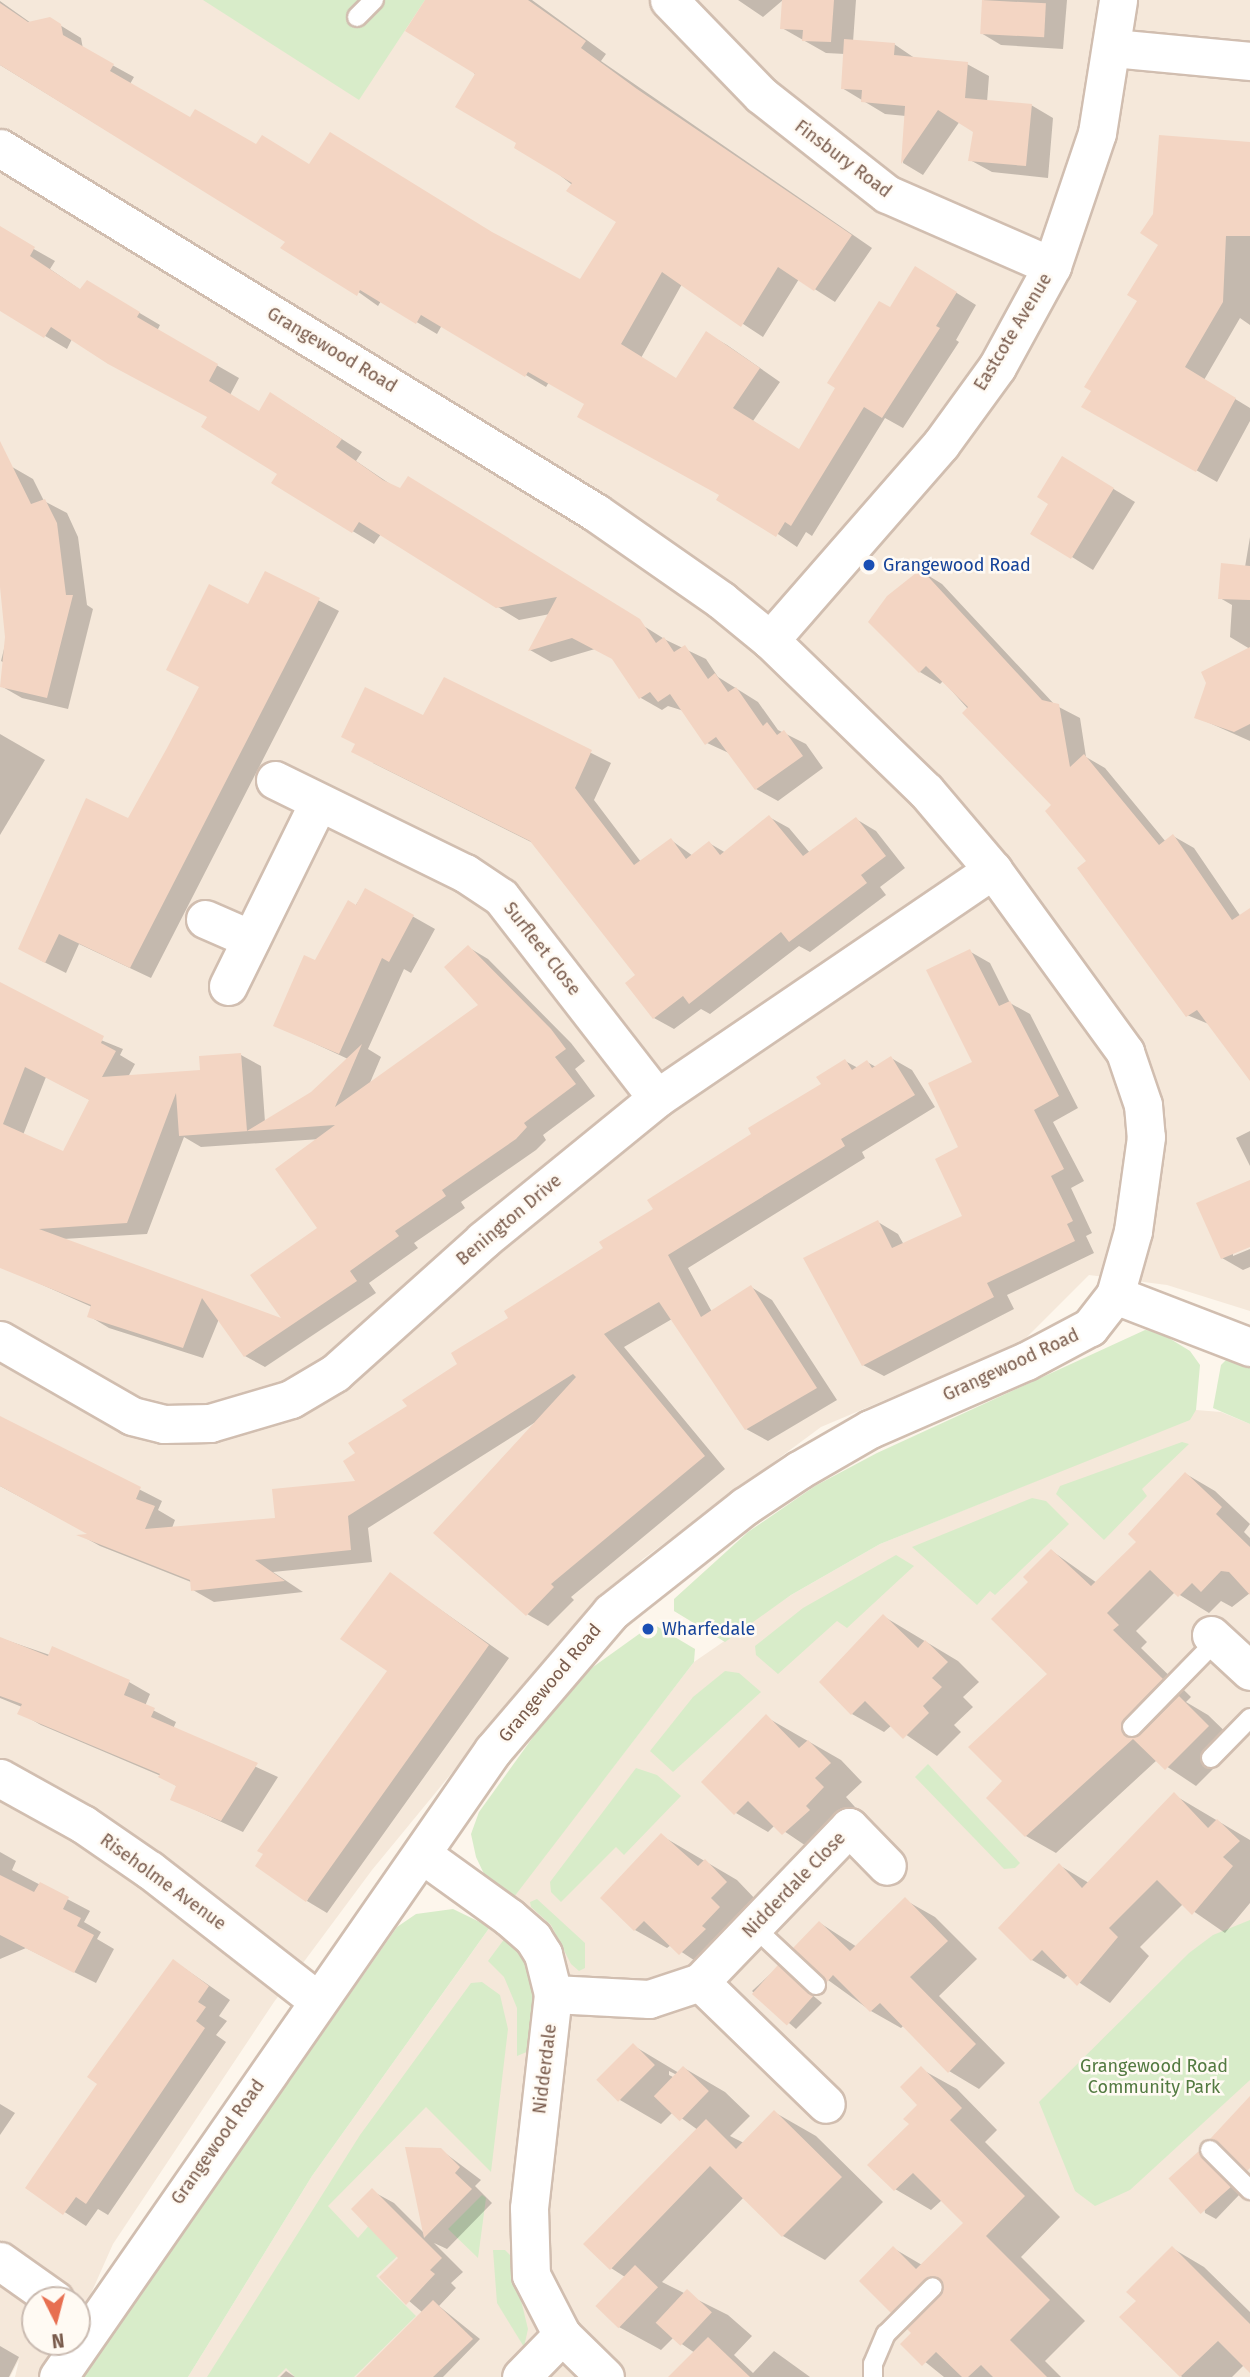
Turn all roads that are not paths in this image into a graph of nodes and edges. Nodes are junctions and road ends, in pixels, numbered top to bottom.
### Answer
1 (374, 0) edge
2 (669, 0) edge
3 (1118, 0) edge
4 (357, 17) dead end
5 (1113, 48) junction
6 (1250, 61) edge
7 (0, 148) edge
8 (1052, 266) junction
9 (770, 640) junction
10 (275, 780) dead end
11 (318, 803) junction
12 (993, 870) junction
13 (205, 919) dead end
14 (251, 939) junction
15 (228, 986) dead end
16 (657, 1098) junction
17 (1115, 1296) junction
18 (0, 1339) edge
19 (1250, 1347) edge
20 (1214, 1638) joint
21 (1250, 1671) edge
22 (1250, 1718) edge
23 (1132, 1727) dead end
24 (1211, 1758) dead end
25 (0, 1778) edge
26 (423, 1855) junction
27 (887, 1866) dead end
28 (754, 1927) junction
29 (700, 1982) junction
30 (816, 1985) dead end
31 (553, 1994) junction
32 (317, 2000) junction
33 (826, 2104) dead end
34 (1210, 2150) dead end
35 (1250, 2190) edge
36 (0, 2261) edge
37 (35, 2286) edge
38 (933, 2287) dead end
39 (91, 2310) edge
40 (562, 2334) junction
41 (68, 2356) edge
42 (58, 2377) edge
43 (521, 2377) edge
44 (605, 2377) edge
45 (873, 2377) edge

1 - 4 lane
2 - 8 street, Finsbury Road
3 - 5 street, Eastcote Avenue
5 - 6 street
5 - 8 street, Eastcote Avenue
7 - 9 street, Grangewood Road
8 - 9 street, Eastcote Avenue
9 - 12 street, Grangewood Road
10 - 11 street, Surfleet Close
11 - 14 street
11 - 16 street, Surfleet Close
12 - 16 street, Benington Drive
12 - 17 street, Grangewood Road
13 - 14 street
14 - 15 street
16 - 18 street, Benington Drive
17 - 19 street
17 - 26 street, Grangewood Road
20 - 21 street
20 - 23 lane
22 - 24 lane
25 - 32 street, Riseholme Avenue
26 - 31 street, Nidderdale
26 - 32 street, Grangewood Road
27 - 28 street, Nidderdale Close
28 - 29 street, Nidderdale Close
28 - 30 lane
29 - 31 street, Nidderdale Close
29 - 33 street
31 - 40 street, Nidderdale
32 - 39 street, Grangewood Road
34 - 35 lane
36 - 37 street
38 - 45 lane
40 - 43 street
40 - 44 street, Nidderdale
41 - 42 street, Grangewood Road

